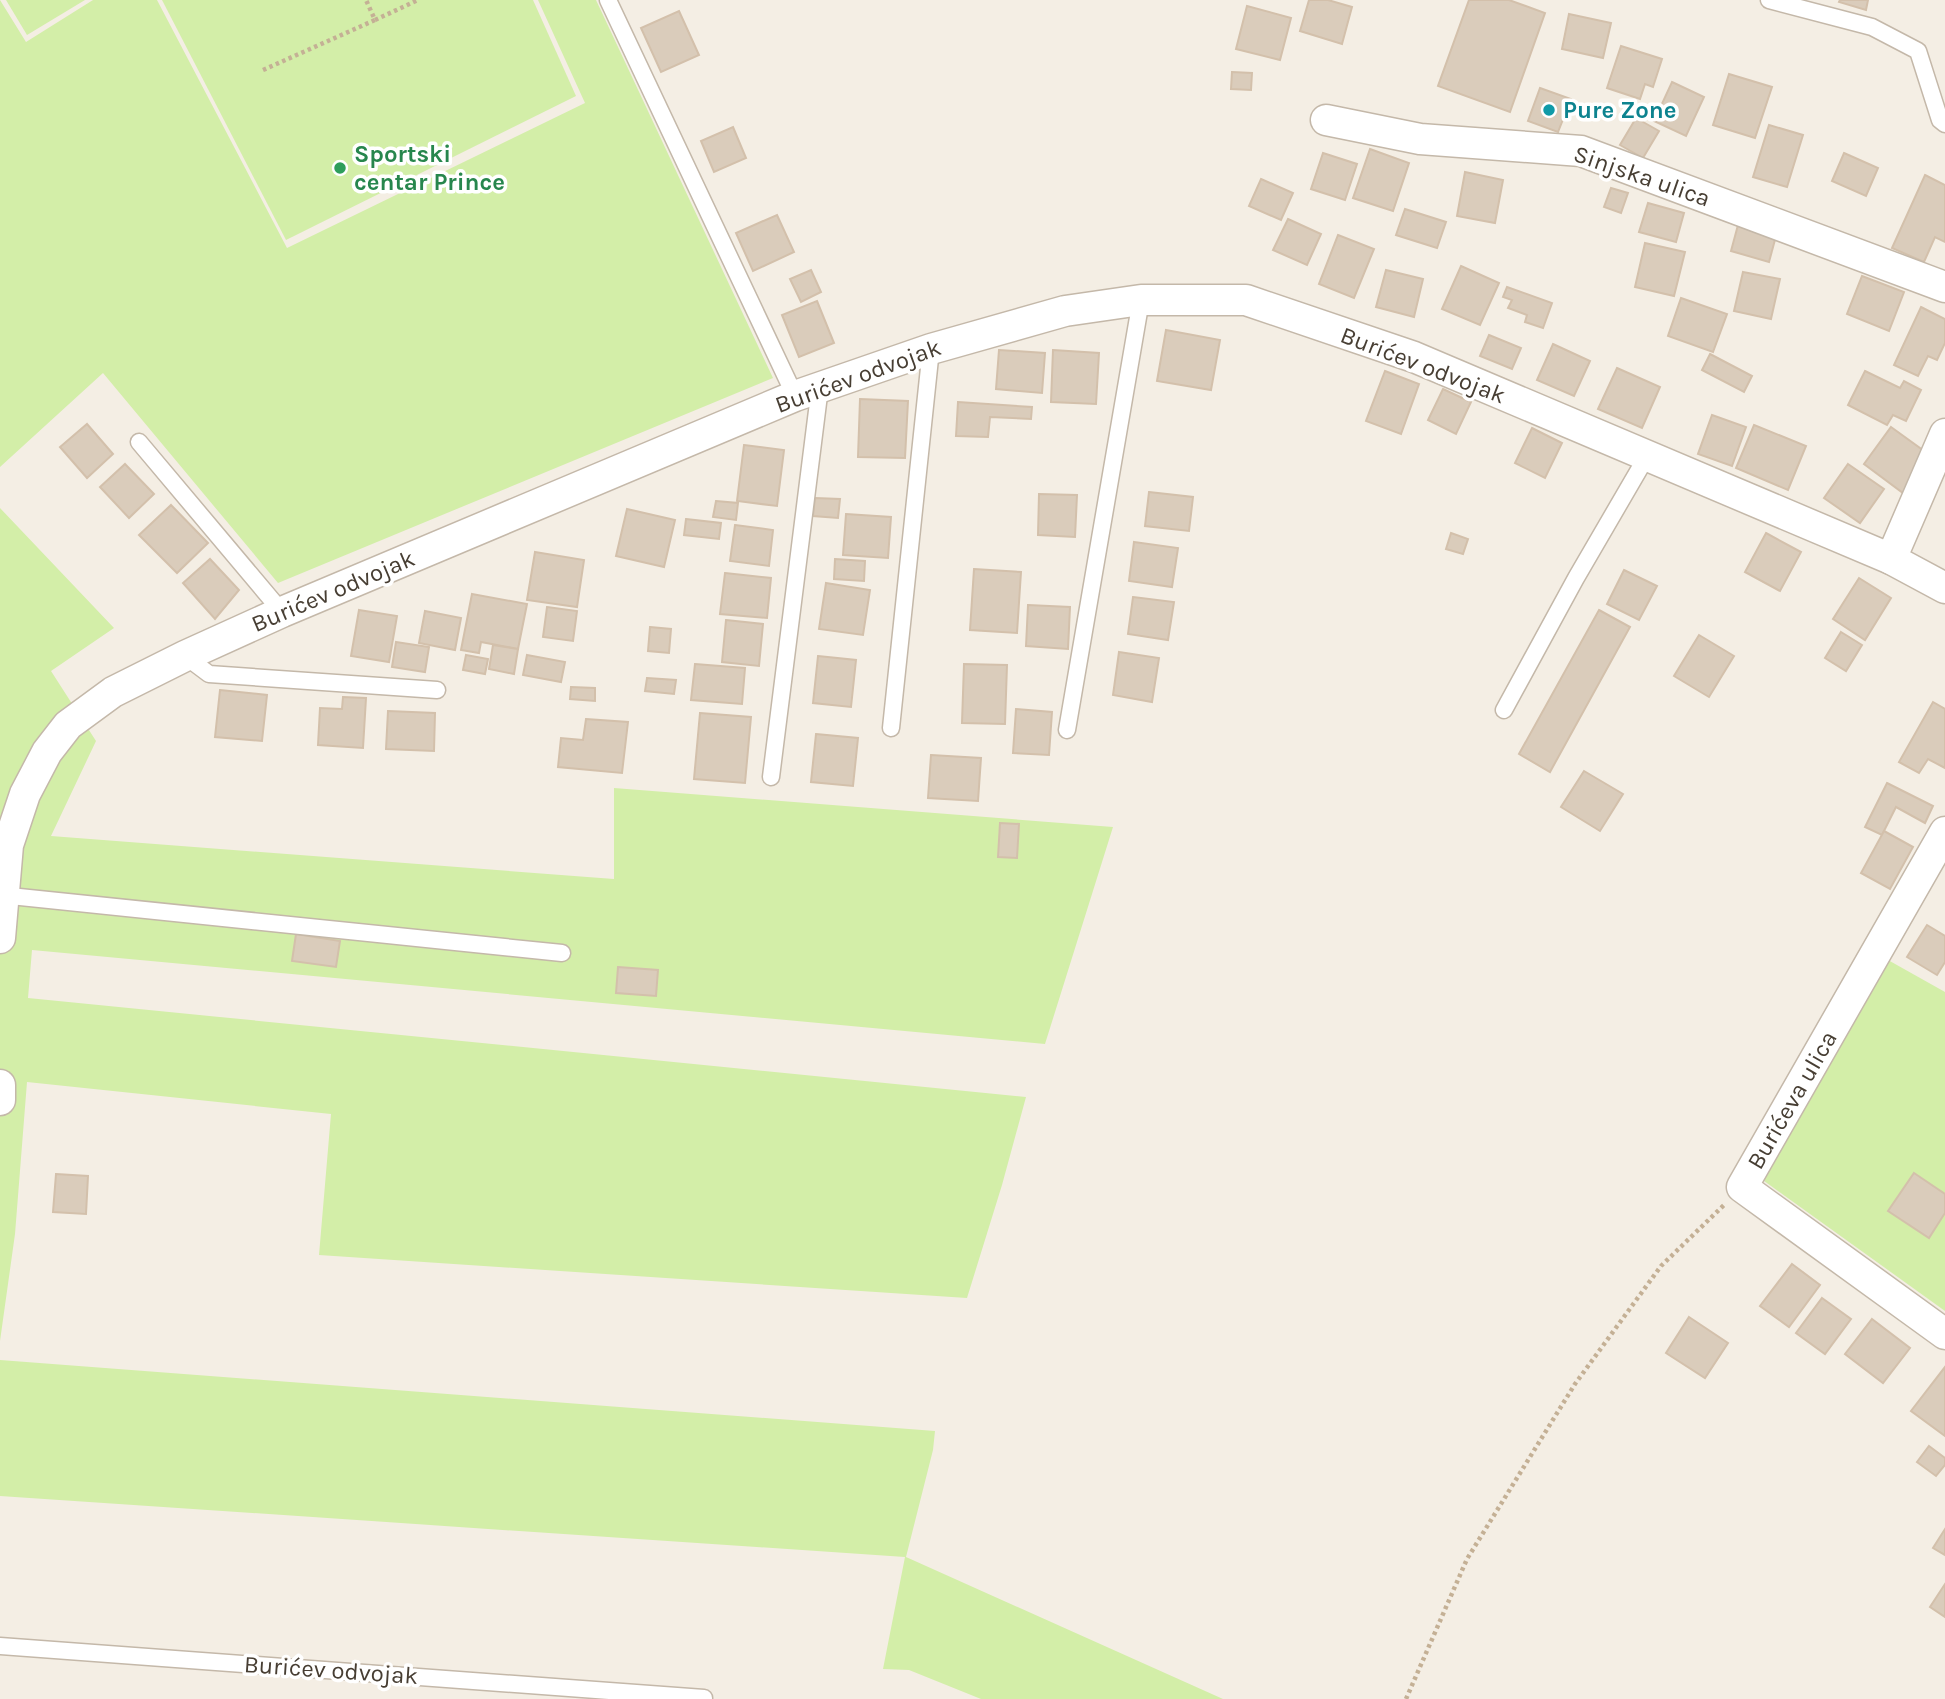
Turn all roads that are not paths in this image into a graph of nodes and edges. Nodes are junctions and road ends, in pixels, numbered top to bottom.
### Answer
1 (608, 0) edge
2 (1769, 0) edge
3 (1326, 120) dead end
4 (1945, 124) edge
5 (1945, 287) edge
6 (1140, 300) junction
7 (931, 349) junction
8 (808, 391) junction
9 (1945, 433) edge
10 (139, 442) dead end
11 (1647, 456) junction
12 (1891, 558) junction
13 (1945, 588) edge
14 (282, 612) junction
15 (185, 656) junction
16 (437, 690) dead end
17 (1504, 710) dead end
18 (891, 728) dead end
19 (1067, 730) dead end
20 (771, 777) dead end
21 (1945, 832) edge
22 (1, 895) edge
23 (0, 938) edge
24 (562, 953) dead end
25 (0, 1085) edge
26 (0, 1100) edge
27 (1945, 1334) edge
28 (0, 1646) edge
29 (704, 1698) edge

1 - 8 lane
2 - 4 lane
3 - 5 street, Sinjska ulica
6 - 7 street, Burićev odvojak
6 - 11 street, Burićev odvojak
6 - 19 lane
7 - 8 street, Burićev odvojak
7 - 18 lane
8 - 14 street, Burićev odvojak
8 - 20 lane
9 - 12 street
10 - 14 lane
11 - 12 street, Burićev odvojak
11 - 17 lane
12 - 13 street
14 - 15 street, Burićev odvojak
15 - 16 lane
15 - 22 street, Burićev odvojak
21 - 27 street, Burićeva ulica
22 - 23 street, Burićev odvojak
22 - 24 lane
25 - 26 street
28 - 29 lane, Burićev odvojak

